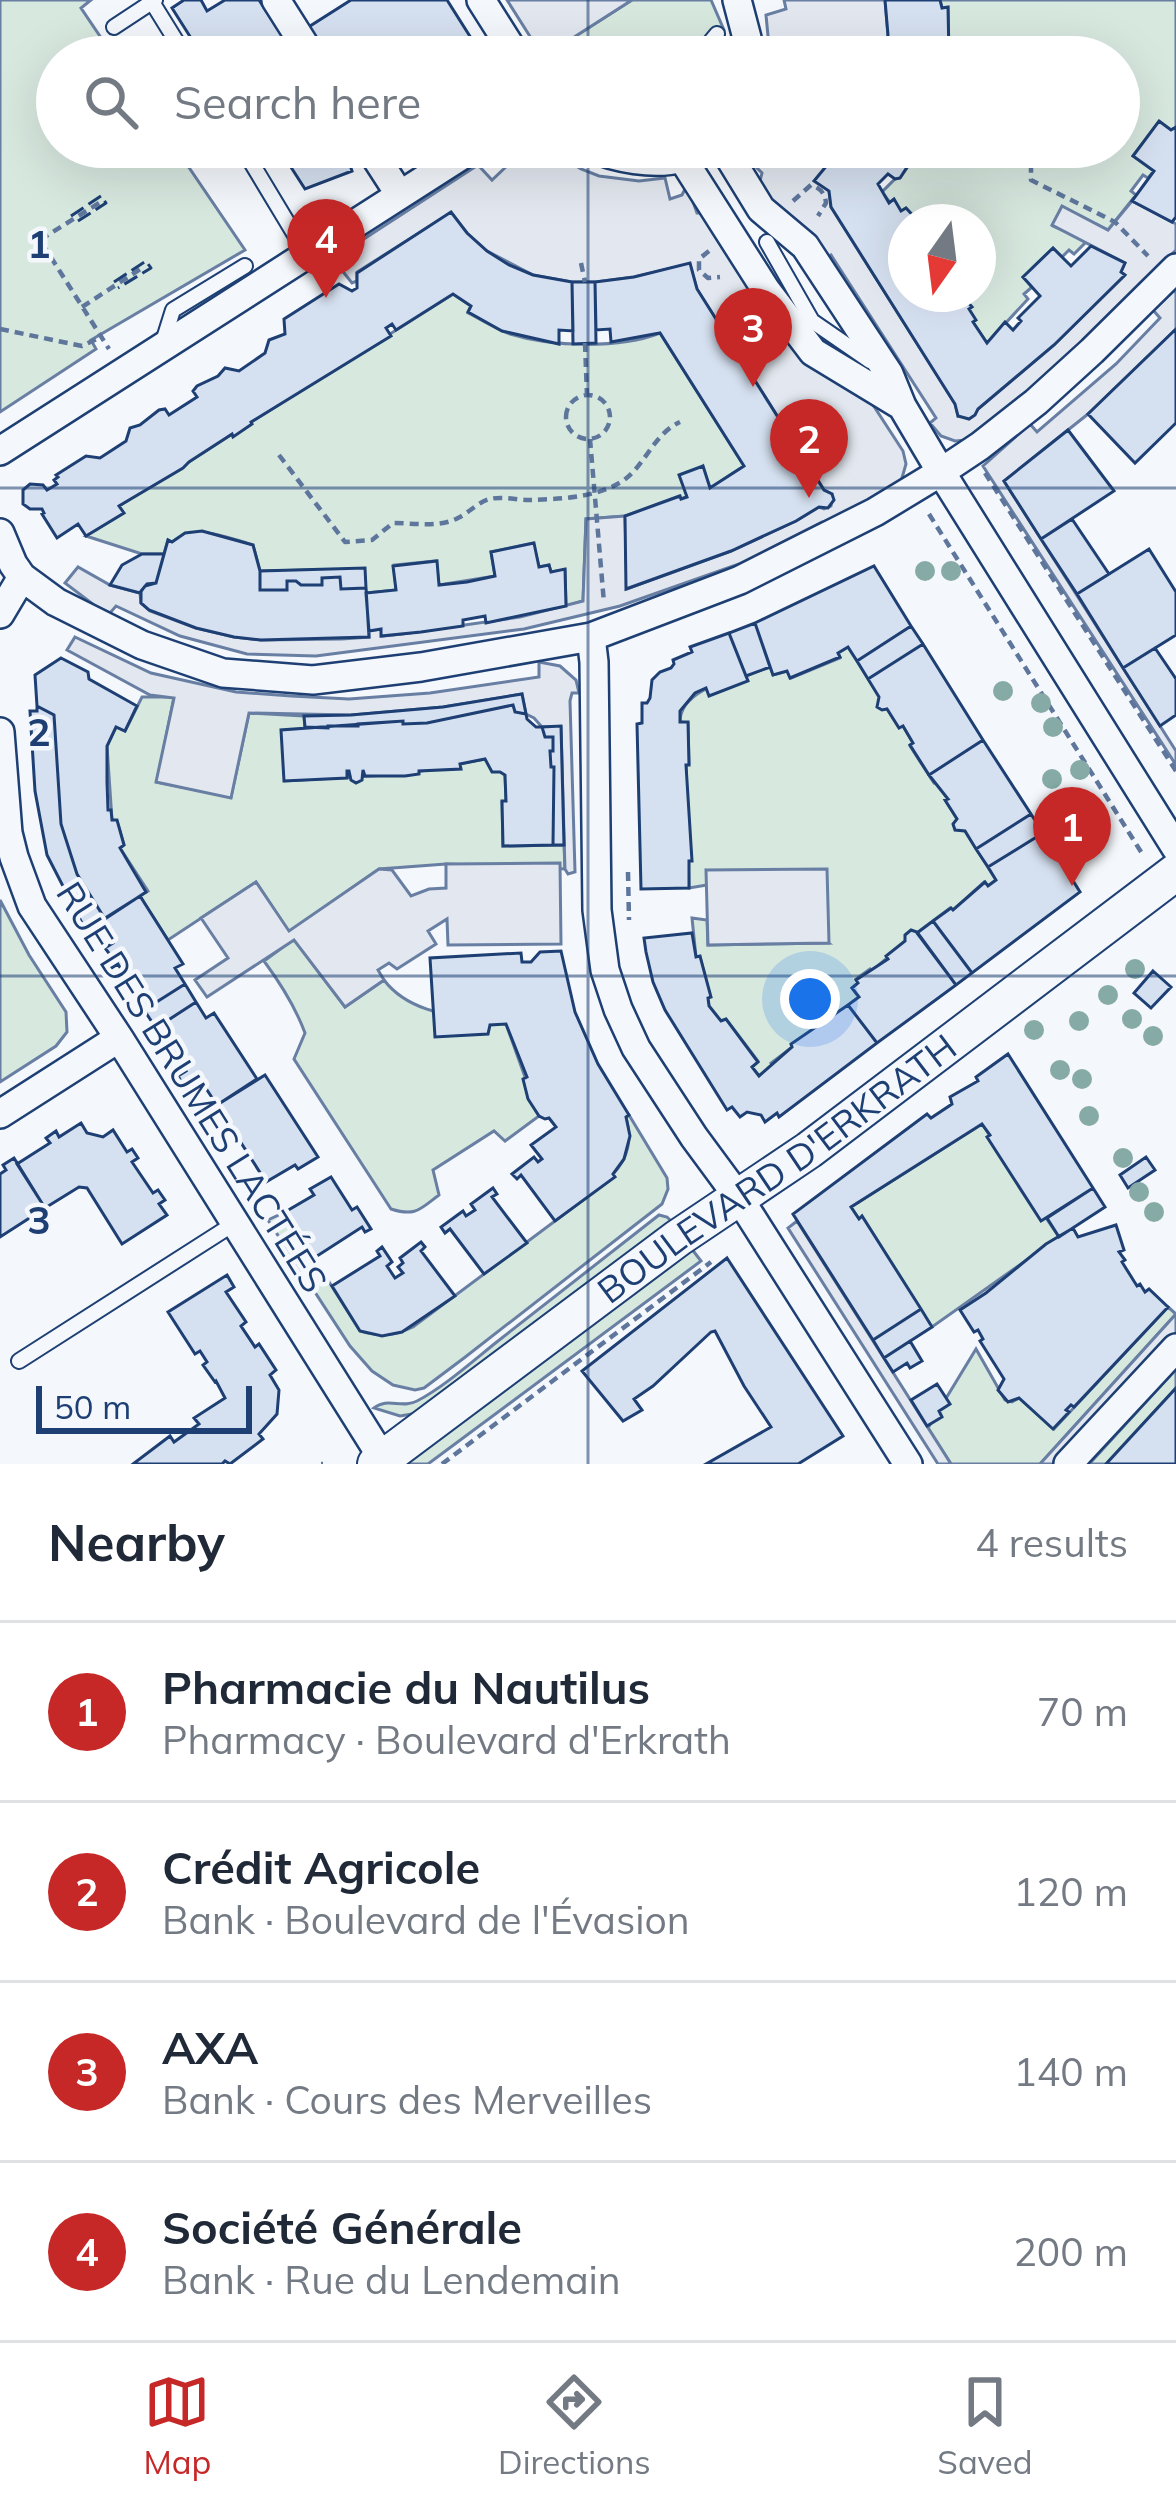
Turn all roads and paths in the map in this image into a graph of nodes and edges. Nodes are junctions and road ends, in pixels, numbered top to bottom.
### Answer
1 (275, 0) edge
2 (481, 0) edge
3 (737, 0) edge
4 (153, 1) edge
5 (114, 27) dead end
6 (174, 36) edge
7 (298, 36) edge
8 (504, 36) edge
9 (746, 36) edge
10 (255, 168) edge
11 (383, 168) edge
12 (443, 168) edge
13 (696, 168) edge
14 (736, 168) edge
15 (1031, 168) edge
16 (400, 195) junction
17 (99, 203) dead end
18 (795, 210) dead end
19 (814, 218) dead end
20 (722, 240) junction
21 (767, 242) dead end
22 (307, 255) junction
23 (581, 263) dead end
24 (245, 266) dead end
25 (142, 268) dead end
26 (1172, 272) edge
27 (720, 277) dead end
28 (585, 282) dead end
29 (82, 307) junction
30 (0, 329) edge
31 (101, 338) junction
32 (584, 344) dead end
33 (161, 348) junction
34 (124, 372) junction
35 (889, 374) junction
36 (586, 396) junction
37 (902, 406) junction
38 (680, 422) dead end
39 (590, 440) junction
40 (0, 452) edge
41 (971, 452) junction
42 (280, 454) dead end
43 (941, 472) junction
44 (913, 489) junction
45 (595, 494) junction
46 (0, 533) edge
47 (22, 577) junction
48 (0, 614) edge
49 (599, 635) junction
50 (0, 732) edge
51 (1176, 771) edge
52 (1176, 848) edge
53 (628, 872) dead end
54 (1168, 877) edge
55 (629, 920) dead end
56 (119, 1038) junction
57 (0, 1114) edge
58 (739, 1198) junction
59 (235, 1223) junction
60 (711, 1262) dead end
61 (1176, 1348) edge
62 (19, 1361) dead end
63 (379, 1461) edge
64 (442, 1464) edge
65 (908, 1464) edge
66 (1068, 1464) edge

1 - 7 street
2 - 8 street
3 - 9 street
4 - 5 lane
4 - 6 lane
10 - 22 lane
11 - 16 street
12 - 16 street
13 - 20 street
14 - 35 street
15 - 26 path
16 - 22 street
17 - 29 path
18 - 19 path
20 - 27 path
20 - 37 street
21 - 35 lane
22 - 33 street
23 - 28 path
24 - 33 lane
25 - 29 path
26 - 41 street
29 - 31 path
30 - 31 path
31 - 34 path
32 - 36 path
33 - 34 street
34 - 40 street
35 - 37 street
36 - 39 path
36 - 39 path
37 - 43 street
38 - 45 path
39 - 45 path
41 - 43 street
41 - 51 path
42 - 45 path
43 - 44 street
43 - 52 street
44 - 49 street
44 - 54 path
45 - 49 path
46 - 47 street
47 - 48 street
47 - 49 street
49 - 58 street
50 - 56 street, RUE DES BRUMES LACTÉES
53 - 55 path
54 - 58 street, BOULEVARD D'ERKRATH
56 - 57 street
56 - 59 street, RUE DES BRUMES LACTÉES
58 - 63 street, BOULEVARD D'ERKRATH
58 - 65 street
59 - 62 lane
59 - 63 street, RUE DES BRUMES LACTÉES
60 - 64 path
61 - 66 street

